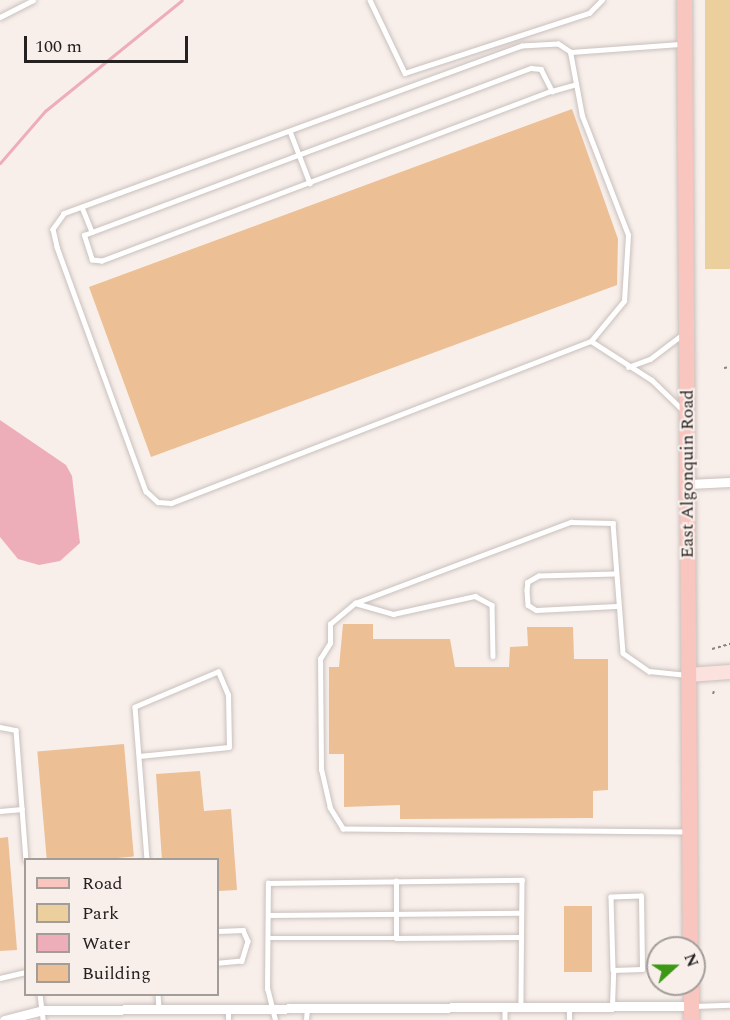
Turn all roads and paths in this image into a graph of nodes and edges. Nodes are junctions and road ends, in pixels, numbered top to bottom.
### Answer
1 (33, 0) edge
2 (370, 0) edge
3 (602, 0) edge
4 (684, 0) edge
5 (0, 17) edge
6 (684, 44) junction
7 (570, 52) junction
8 (573, 85) junction
9 (552, 91) junction
10 (290, 131) junction
11 (299, 155) junction
12 (310, 183) junction
13 (82, 207) junction
14 (92, 232) junction
15 (687, 331) junction
16 (591, 341) junction
17 (628, 367) junction
18 (730, 367) edge
19 (724, 368) dead end
20 (687, 414) junction
21 (730, 482) edge
22 (688, 484) junction
23 (615, 574) junction
24 (355, 603) junction
25 (616, 606) junction
26 (730, 644) edge
27 (712, 649) dead end
28 (493, 656) dead end
29 (730, 672) edge
30 (688, 675) junction
31 (0, 727) edge
32 (139, 756) junction
33 (22, 809) junction
34 (0, 811) edge
35 (689, 832) junction
36 (27, 858) edge
37 (147, 858) edge
38 (396, 881) junction
39 (396, 913) junction
40 (521, 913) junction
41 (269, 915) junction
42 (219, 931) edge
43 (690, 936) edge
44 (521, 937) junction
45 (270, 938) junction
46 (396, 938) junction
47 (219, 963) edge
48 (613, 970) junction
49 (24, 972) edge
50 (0, 978) edge
51 (40, 996) edge
52 (158, 996) edge
53 (691, 996) edge
54 (730, 1005) edge
55 (569, 1006) junction
56 (612, 1006) junction
57 (505, 1007) junction
58 (521, 1007) junction
59 (228, 1008) junction
60 (274, 1008) junction
61 (307, 1008) junction
62 (159, 1009) junction
63 (691, 1013) edge
64 (43, 1015) edge
65 (4, 1020) edge
66 (228, 1020) edge
67 (275, 1020) edge
68 (306, 1020) edge
69 (505, 1020) edge
70 (569, 1020) edge

1 - 5 lane
2 - 3 lane
4 - 6 main road, East Algonquin Road
6 - 7 lane
6 - 15 main road, East Algonquin Road
7 - 8 lane
7 - 10 lane
8 - 9 lane
8 - 16 lane
9 - 11 lane
9 - 12 lane
10 - 11 lane
10 - 13 lane
11 - 12 lane
11 - 14 lane
12 - 14 lane
13 - 14 lane
13 - 16 lane
15 - 17 lane
15 - 20 main road, East Algonquin Road
16 - 17 lane
17 - 20 lane
18 - 19 path
20 - 22 main road, East Algonquin Road
21 - 22 street
22 - 30 main road, East Algonquin Road
23 - 24 lane
23 - 25 lane
23 - 25 lane
24 - 28 lane
24 - 35 lane
25 - 30 lane
26 - 27 path
29 - 30 main road
30 - 35 main road, East Algonquin Road
31 - 33 lane
32 - 32 lane
32 - 37 lane
33 - 34 lane
33 - 36 lane
35 - 43 main road, East Algonquin Road
38 - 39 lane
38 - 40 lane
38 - 41 lane
39 - 40 lane
39 - 41 lane
39 - 46 lane
40 - 44 lane
41 - 45 lane
42 - 47 lane
44 - 46 lane
44 - 58 lane
45 - 46 lane
45 - 60 lane
48 - 48 lane
48 - 56 lane
49 - 50 lane
51 - 64 lane
52 - 62 lane
53 - 63 main road
54 - 63 lane
55 - 56 street
55 - 58 street
55 - 70 lane
56 - 63 street
57 - 58 street
57 - 61 street
57 - 69 lane
59 - 60 street
59 - 62 street
59 - 66 lane
60 - 61 street
60 - 67 lane
61 - 68 lane
62 - 64 street
64 - 65 street

